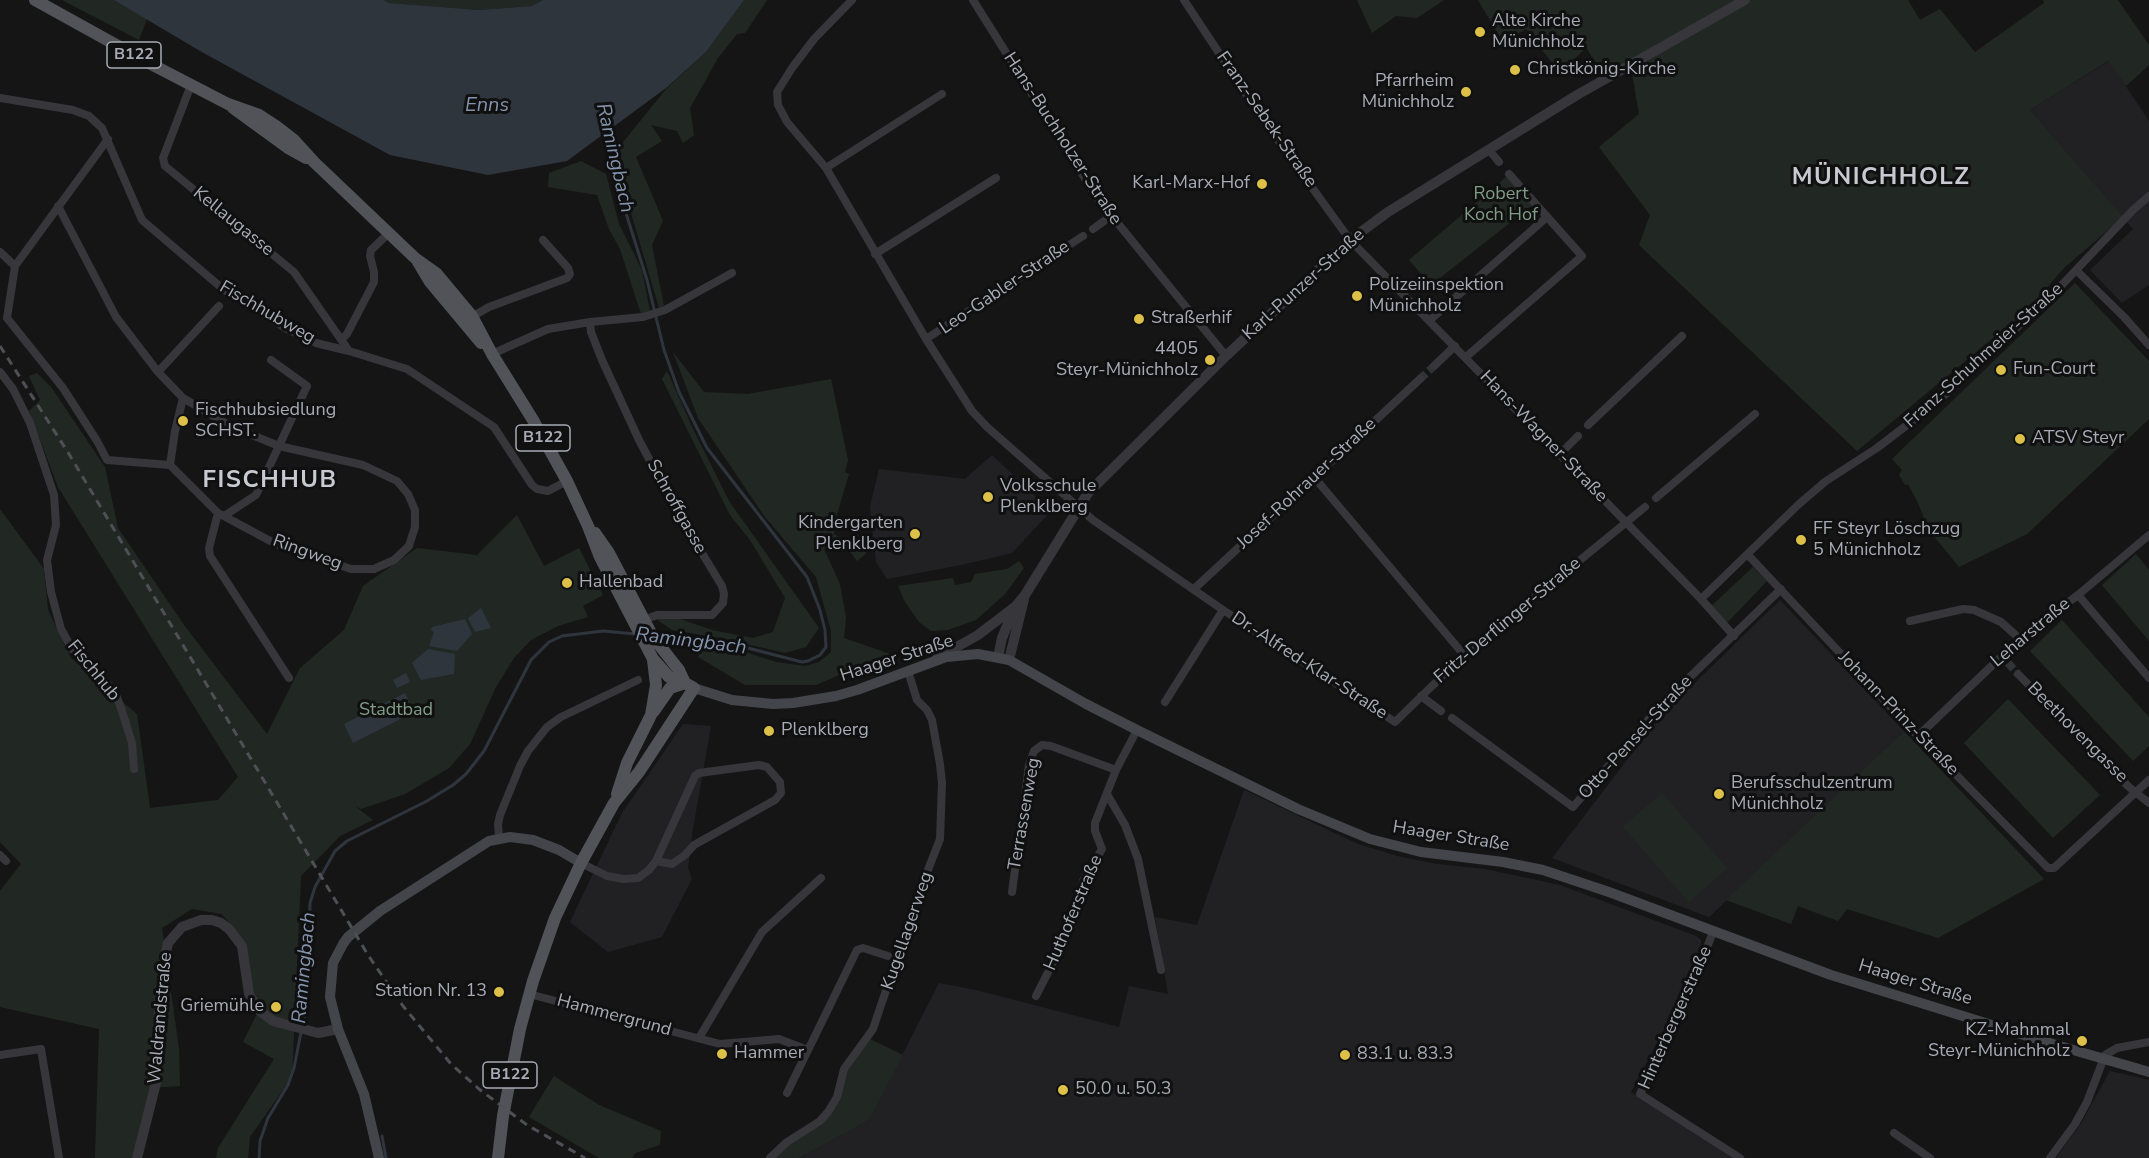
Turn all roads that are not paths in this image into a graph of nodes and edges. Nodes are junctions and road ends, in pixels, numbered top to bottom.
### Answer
1 (35, 0) edge
2 (852, 0) edge
3 (973, 0) edge
4 (1184, 0) edge
5 (1745, 0) edge
6 (191, 85) junction
7 (942, 94) dead end
8 (0, 98) edge
9 (108, 139) junction
10 (1489, 150) junction
11 (1499, 162) dead end
12 (826, 168) junction
13 (1509, 174) dead end
14 (996, 178) dead end
15 (2149, 196) edge
16 (58, 206) junction
17 (1111, 216) junction
18 (1547, 217) junction
19 (1093, 229) dead end
20 (390, 232) junction
21 (1083, 236) dead end
22 (543, 240) dead end
23 (1350, 240) junction
24 (0, 252) edge
25 (875, 254) junction
26 (15, 266) junction
27 (2077, 271) junction
28 (732, 273) dead end
29 (219, 306) dead end
30 (468, 320) junction
31 (1430, 320) junction
32 (3, 321) edge
33 (590, 322) junction
34 (1682, 336) dead end
35 (342, 339) junction
36 (926, 339) junction
37 (2149, 345) edge
38 (1455, 346) junction
39 (349, 351) junction
40 (492, 354) junction
41 (1226, 356) junction
42 (1466, 357) junction
43 (271, 360) dead end
44 (1434, 366) tunnel mouth
45 (0, 372) edge
46 (158, 372) junction
47 (1420, 379) tunnel mouth
48 (183, 398) junction
49 (1755, 414) dead end
50 (1588, 425) dead end
51 (1578, 436) dead end
52 (279, 446) junction
53 (1560, 454) junction
54 (171, 465) junction
55 (1314, 477) junction
56 (567, 481) junction
57 (1656, 498) dead end
58 (1645, 507) dead end
59 (1078, 508) junction
60 (221, 514) junction
61 (1626, 524) junction
62 (2149, 535) edge
63 (1748, 555) junction
64 (1194, 589) junction
65 (1781, 589) junction
66 (2078, 594) junction
67 (1025, 595) junction
68 (1701, 599) junction
69 (1016, 606) junction
70 (1223, 610) junction
71 (1910, 621) dead end
72 (641, 623) junction
73 (1734, 636) junction
74 (2020, 639) junction
75 (1464, 655) junction
76 (998, 657) junction
77 (652, 659) junction
78 (1009, 660) junction
79 (932, 661) junction
80 (908, 671) junction
81 (2018, 674) tunnel mouth
82 (290, 678) dead end
83 (2149, 678) edge
84 (638, 680) dead end
85 (690, 686) junction
86 (1421, 696) junction
87 (1165, 702) dead end
88 (1441, 711) dead end
89 (651, 715) junction
90 (1452, 718) dead end
91 (1395, 722) joint
92 (1137, 730) junction
93 (1918, 736) junction
94 (134, 769) dead end
95 (1116, 770) junction
96 (2149, 780) edge
97 (2136, 792) junction
98 (1107, 794) junction
99 (614, 803) junction
100 (2149, 803) edge
101 (499, 838) junction
102 (656, 861) junction
103 (581, 863) junction
104 (821, 878) dead end
105 (1012, 892) dead end
106 (1713, 932) junction
107 (888, 956) dead end
108 (1161, 970) dead end
109 (529, 994) junction
110 (1036, 996) dead end
111 (339, 1029) junction
112 (699, 1038) junction
113 (2149, 1042) edge
114 (808, 1050) junction
115 (0, 1055) edge
116 (2103, 1059) junction
117 (2149, 1072) edge
118 (787, 1093) dead end
119 (1894, 1133) dead end
120 (59, 1158) edge
121 (137, 1158) edge
122 (379, 1158) edge
123 (498, 1158) edge
124 (770, 1158) edge
125 (1740, 1158) edge
126 (1930, 1158) edge
127 (2050, 1158) edge

1 - 6 main road, B122
2 - 12 street, Leo-Gabler-Straße
3 - 17 street, Hans-Buchholzer-Straße
4 - 23 street, Franz-Sebek-Straße
5 - 10 street, Karl-Punzer-Straße
6 - 20 main road, B122
6 - 35 street, Kellaugasse
7 - 12 street
8 - 9 street, Fischhubweg
9 - 16 street
9 - 39 street, Fischhubweg
10 - 11 street
10 - 23 street, Karl-Punzer-Straße
12 - 25 street, Leo-Gabler-Straße
13 - 18 street
14 - 25 street
15 - 27 street, Franz-Schuhmeier-Straße
16 - 26 street
16 - 46 street, Ringweg
17 - 19 street
17 - 41 street, Hans-Buchholzer-Straße
18 - 31 street
18 - 42 street
20 - 30 main road, B122
20 - 35 street, Fischhubweg
21 - 36 street, Leo-Gabler-Straße
22 - 30 street
23 - 31 street, Hans-Wagner-Straße
23 - 41 street, Karl-Punzer-Straße
24 - 26 street
25 - 36 street, Leo-Gabler-Straße
26 - 32 street
27 - 37 street
27 - 63 street, Franz-Schuhmeier-Straße
28 - 33 street
29 - 46 street, Fischhubweg
30 - 40 main road, B122
31 - 38 street, Hans-Wagner-Straße
32 - 54 street
33 - 40 street
33 - 72 street, Schroffgasse
34 - 50 street
35 - 39 street, Kellaugasse
36 - 59 street, Leo-Gabler-Straße
38 - 42 street, Hans-Wagner-Straße
38 - 44 street
39 - 56 street, Fischhubweg
40 - 56 main road, B122
41 - 59 street, Karl-Punzer-Straße
42 - 53 street, Hans-Wagner-Straße
43 - 52 street
45 - 94 street, Fischhub
46 - 48 street, Ringweg
47 - 55 street, Josef-Rohrauer-Straße
48 - 52 street, Ringweg
48 - 54 street
49 - 57 street
51 - 53 street
52 - 60 street
52 - 60 street, Ringweg
53 - 61 street, Hans-Wagner-Straße
54 - 60 street, Ringweg
55 - 64 street, Josef-Rohrauer-Straße
55 - 75 street
56 - 72 main road, B122
58 - 61 street, Fritz-Derflinger-Straße
59 - 64 street, Dr.-Alfred-Klar-Straße
59 - 67 street, Karl-Punzer-Straße
60 - 82 street
61 - 68 street, Hans-Wagner-Straße
61 - 75 street, Fritz-Derflinger-Straße
62 - 66 street, Leharstraße
63 - 65 street, Johann-Prinz-Straße
63 - 68 street, Franz-Schuhmeier-Straße
64 - 70 street, Dr.-Alfred-Klar-Straße
65 - 73 street, Otto-Pensel-Straße
65 - 93 street, Johann-Prinz-Straße
66 - 74 street, Leharstraße
66 - 83 street
67 - 69 street, Karl-Punzer-Straße
67 - 78 street, Karl-Punzer-Straße
68 - 73 street, Hans-Wagner-Straße
69 - 76 street, Karl-Punzer-Straße
69 - 79 street, Karl-Punzer-Straße
70 - 87 street, Dr.-Alfred-Klar-Straße
70 - 91 street, Dr.-Alfred-Klar-Straße
71 - 74 street
72 - 77 main road, B122
72 - 85 main road, B122
73 - 90 street, Otto-Pensel-Straße
74 - 93 street, Leharstraße
75 - 86 street, Fritz-Derflinger-Straße
76 - 78 main road, Haager Straße
76 - 79 main road, Haager Straße
77 - 85 main road
77 - 89 main road, B122
78 - 92 main road, Haager Straße
79 - 80 main road, Haager Straße
80 - 85 main road, Haager Straße
80 - 124 street, Kugellagerweg
81 - 97 street, Beethovengasse
84 - 101 street
85 - 89 main road
85 - 99 main road, B122
86 - 88 street
86 - 91 street, Fritz-Derflinger-Straße
89 - 99 main road, B122
92 - 95 street, Huthoferstraße
92 - 106 main road, Haager Straße
93 - 97 street, Johann-Prinz-Straße
95 - 98 street, Huthoferstraße
95 - 105 street, Terrassenweg
96 - 97 street
97 - 100 street, Beethovengasse
98 - 108 street
98 - 110 street, Huthoferstraße
99 - 103 main road, B122
101 - 103 main road
101 - 111 main road
102 - 102 street
102 - 103 street
103 - 109 main road, B122
104 - 112 street
106 - 116 main road, Haager Straße
106 - 125 street, Hinterbergerstraße
107 - 114 street
109 - 112 street, Hammergrund
109 - 123 main road, B122
111 - 121 street, Waldrandstraße
111 - 122 main road
112 - 114 street, Hammergrund
113 - 116 street
114 - 118 street
115 - 120 street
116 - 117 main road, Haager Straße
116 - 127 street
119 - 126 street

